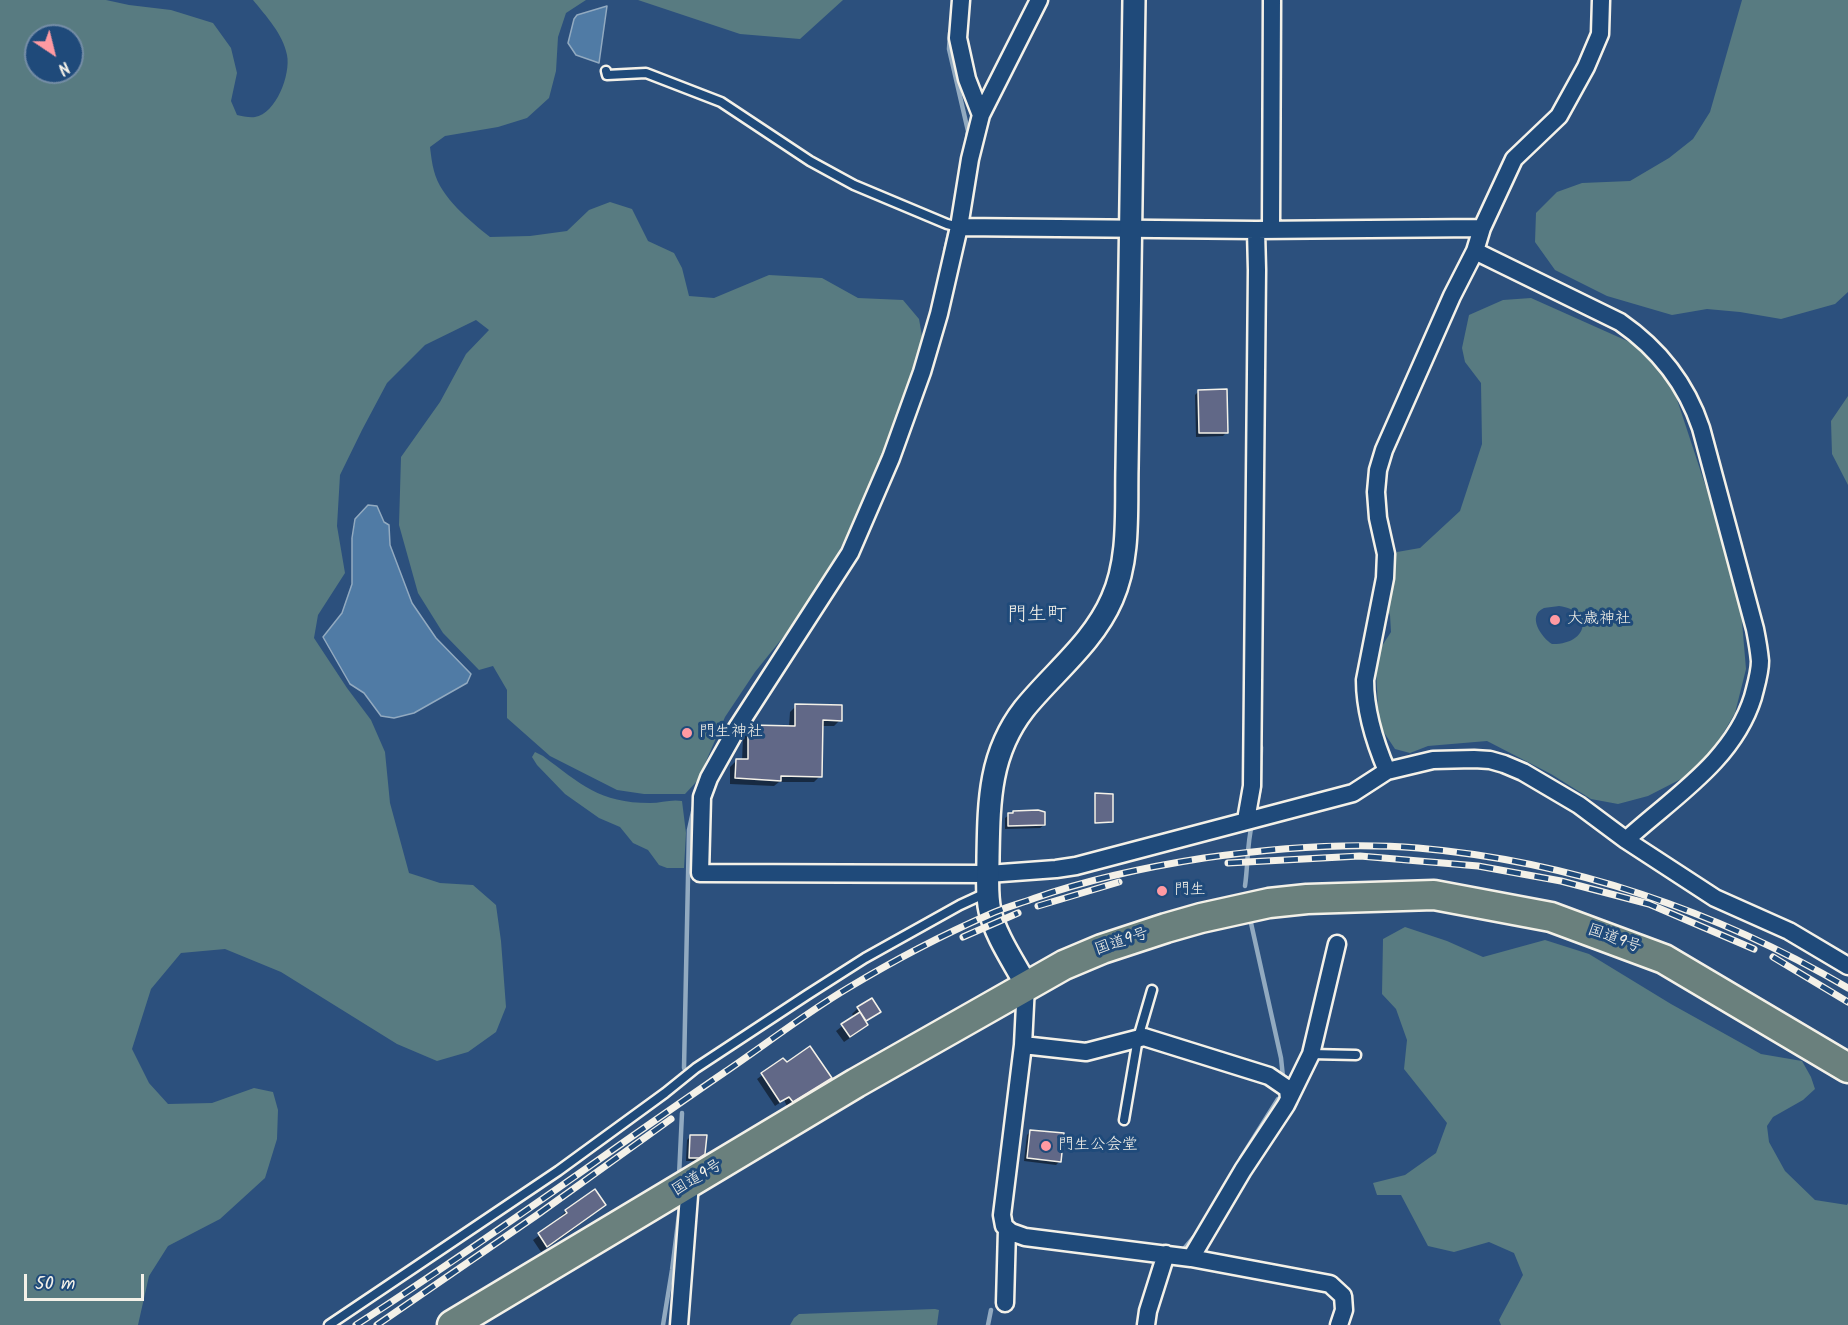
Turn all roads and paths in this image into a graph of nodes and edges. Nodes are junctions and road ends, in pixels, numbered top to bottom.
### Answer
1 (961, 0) edge
2 (1039, 0) edge
3 (1134, 0) edge
4 (1272, 0) edge
5 (1601, 0) edge
6 (606, 71) dead end
7 (981, 115) junction
8 (954, 226) junction
9 (1129, 228) junction
10 (1482, 228) junction
11 (1263, 229) junction
12 (1475, 251) junction
13 (1387, 771) junction
14 (1253, 818) junction
15 (1626, 840) junction
16 (988, 883) junction
17 (1337, 944) dead end
18 (1848, 966) edge
19 (1026, 985) junction
20 (1152, 990) dead end
21 (1138, 1038) junction
22 (1023, 1045) junction
23 (1311, 1054) junction
24 (1356, 1055) dead end
25 (1848, 1068) edge
26 (1289, 1099) junction
27 (1124, 1120) dead end
28 (690, 1183) junction
29 (1007, 1229) junction
30 (1178, 1256) junction
31 (1005, 1303) dead end
32 (329, 1325) edge
33 (453, 1325) edge
34 (679, 1325) edge
35 (1146, 1325) edge
36 (1339, 1325) edge

1 - 7 street
2 - 7 street
3 - 9 street
4 - 11 street
5 - 10 street
6 - 8 lane
7 - 8 street
8 - 9 street
8 - 16 street
9 - 11 street
9 - 16 street
10 - 11 street
10 - 12 street
11 - 14 street
12 - 13 street
12 - 15 street
13 - 14 street
13 - 15 street
14 - 16 street
15 - 18 street
16 - 19 street
16 - 32 lane
17 - 23 street
19 - 22 street
19 - 25 highway, 国道9号
19 - 28 highway, 国道9号
20 - 21 lane
21 - 22 street
21 - 26 street
21 - 27 lane
22 - 29 street
23 - 24 lane
23 - 26 street
26 - 30 street
28 - 33 highway, 国道9号
28 - 34 street
29 - 30 street
29 - 31 street
30 - 35 street
30 - 36 street

